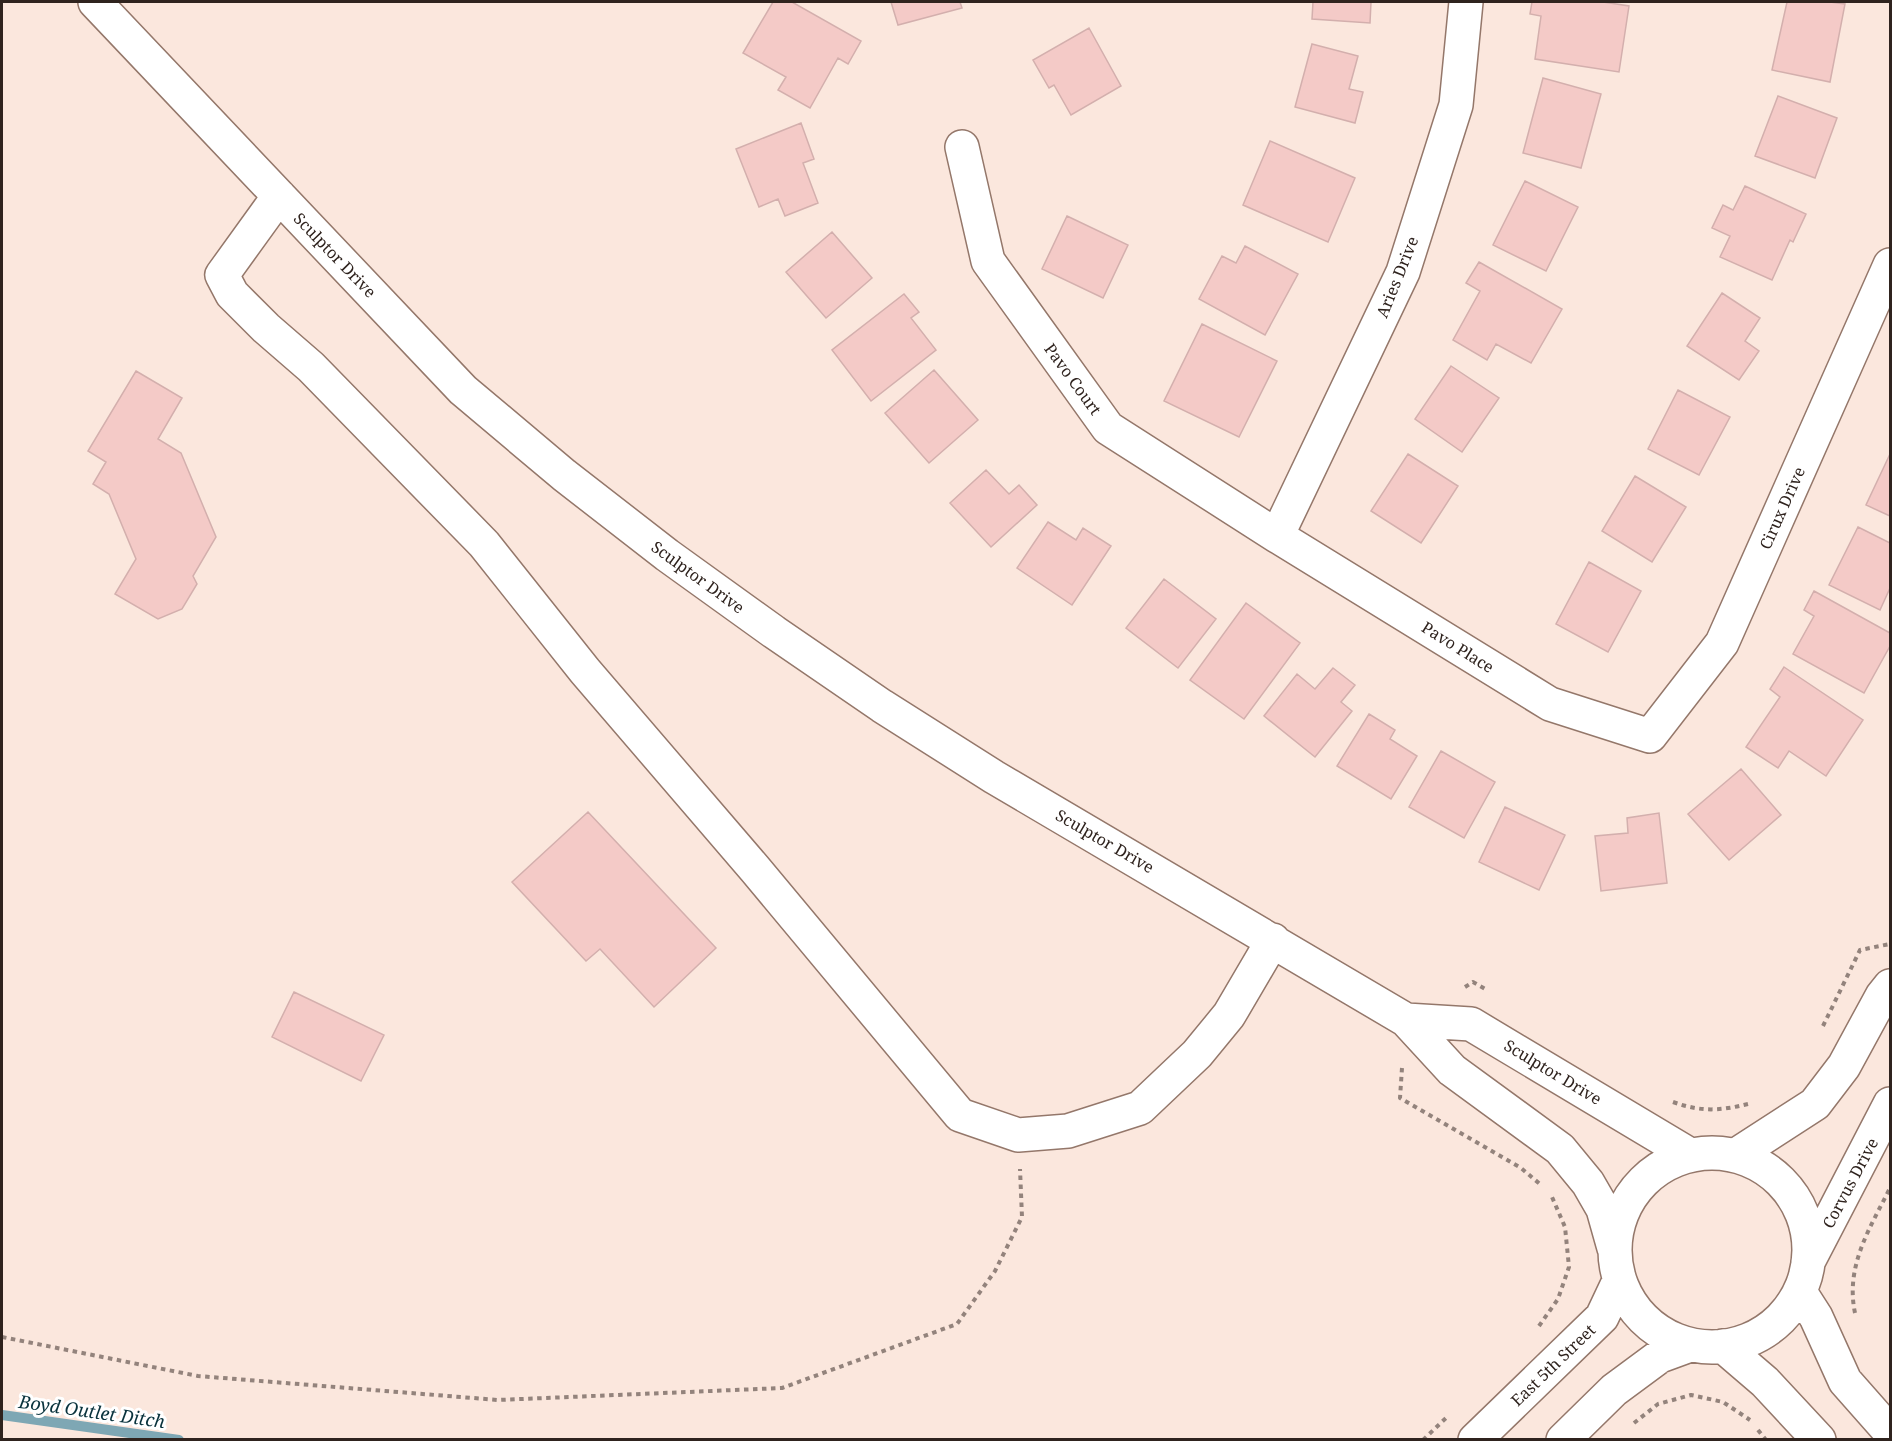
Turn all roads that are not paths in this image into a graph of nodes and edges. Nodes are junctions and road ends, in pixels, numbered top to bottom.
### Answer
1 (95, 2) edge
2 (1466, 2) edge
3 (962, 147) dead end
4 (279, 196) junction
5 (1890, 265) edge
6 (1277, 536) junction
7 (1650, 736) joint
8 (1273, 940) junction
9 (1890, 986) edge
10 (1406, 1020) junction
11 (1890, 1104) edge
12 (1690, 1155) junction
13 (1736, 1155) junction
14 (1614, 1248) junction
15 (1804, 1277) junction
16 (1619, 1281) junction
17 (1690, 1345) junction
18 (1723, 1346) junction
19 (1890, 1432) edge
20 (1475, 1440) edge
21 (1563, 1440) edge
22 (1820, 1440) edge

1 - 4 street, Sculptor Drive
2 - 6 street, Aries Drive
3 - 6 street, Pavo Court
4 - 8 street, Sculptor Drive
4 - 8 street
5 - 7 street, Cirux Drive
6 - 7 street, Pavo Place
8 - 10 street, Sculptor Drive
9 - 13 street
10 - 12 street, Sculptor Drive
10 - 14 street, Sculptor Drive
11 - 15 street, Corvus Drive
12 - 13 street
12 - 14 street
13 - 15 street
14 - 16 street
15 - 18 street
15 - 19 street
16 - 17 street
16 - 20 street, East 5th Street
17 - 18 street
17 - 21 street
18 - 22 street

